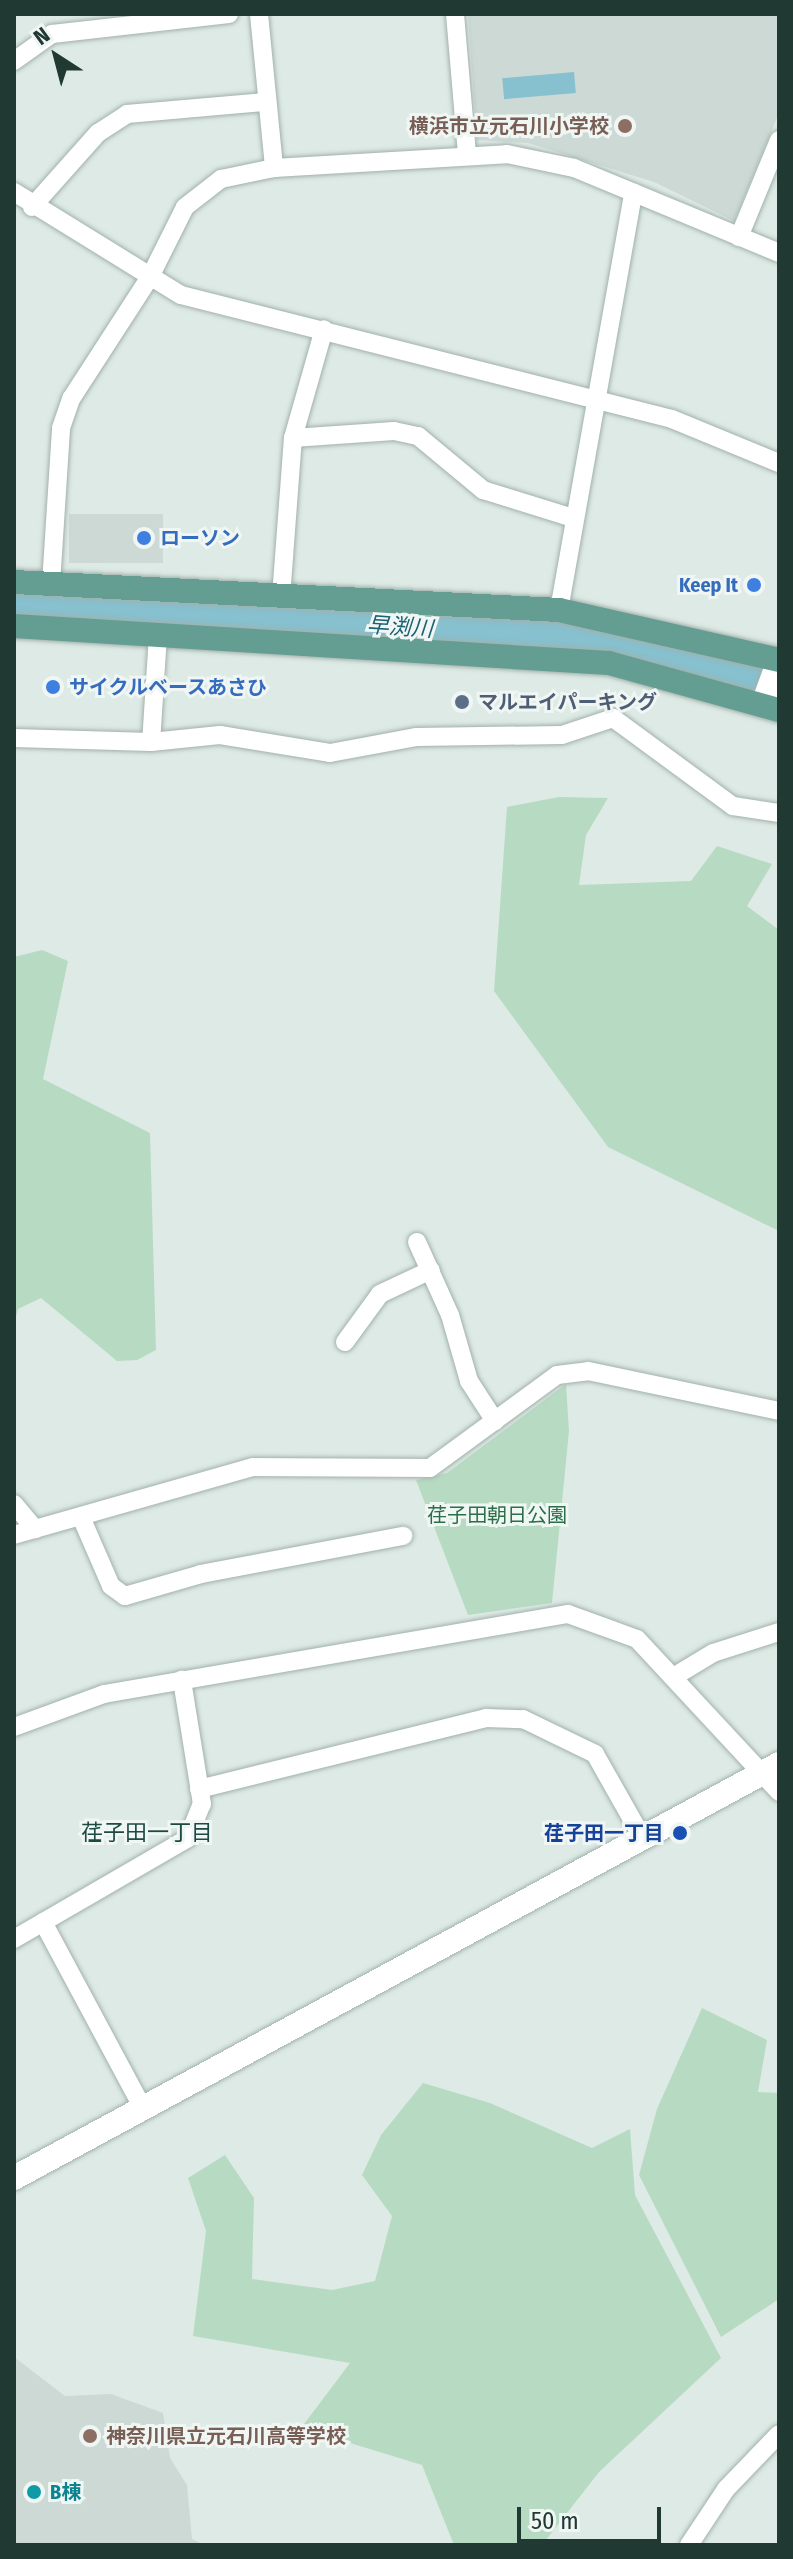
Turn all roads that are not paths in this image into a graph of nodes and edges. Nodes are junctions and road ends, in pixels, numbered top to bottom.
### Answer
1 (47, 14) edge
2 (229, 14) edge
3 (259, 14) edge
4 (455, 14) edge
5 (52, 34) junction
6 (14, 61) edge
7 (265, 102) junction
8 (779, 140) edge
9 (467, 154) junction
10 (274, 168) junction
11 (14, 192) edge
12 (633, 193) junction
13 (32, 207) junction
14 (739, 237) junction
15 (779, 253) edge
16 (150, 277) junction
17 (324, 329) junction
18 (600, 399) junction
19 (293, 438) junction
20 (779, 463) edge
21 (573, 518) junction
22 (14, 582) edge
23 (51, 584) junction
24 (281, 597) junction
25 (559, 610) junction
26 (14, 626) edge
27 (158, 635) junction
28 (774, 683) edge
29 (14, 738) edge
30 (151, 742) junction
31 (779, 813) edge
32 (417, 1242) dead end
33 (431, 1270) junction
34 (345, 1342) dead end
35 (779, 1411) edge
36 (495, 1421) junction
37 (14, 1504) edge
38 (81, 1517) junction
39 (35, 1529) junction
40 (14, 1535) edge
41 (403, 1536) dead end
42 (779, 1632) edge
43 (675, 1676) junction
44 (182, 1680) junction
45 (14, 1727) edge
46 (770, 1768) edge
47 (199, 1789) junction
48 (779, 1792) edge
49 (642, 1837) junction
50 (43, 1922) junction
51 (14, 1939) edge
52 (141, 2105) junction
53 (14, 2178) edge
54 (779, 2434) edge
55 (689, 2545) edge

1 - 5 street
2 - 5 street
3 - 7 street
4 - 9 street
5 - 6 street
7 - 10 street
7 - 13 street
8 - 14 street
9 - 10 street
9 - 12 street
10 - 16 street
11 - 13 street
12 - 14 street
12 - 18 street
13 - 16 street
14 - 15 street
16 - 17 street
16 - 23 street
17 - 18 street
17 - 19 street
18 - 20 street
18 - 21 street
19 - 21 street
19 - 24 street
21 - 25 street
22 - 23 main road
23 - 24 main road
24 - 25 main road
25 - 28 main road
26 - 27 main road
27 - 28 main road
27 - 30 street
29 - 30 street
30 - 31 street
32 - 33 street
33 - 34 street
33 - 36 street
35 - 36 street
36 - 38 street
37 - 39 street
38 - 39 street
38 - 41 street
39 - 40 street
42 - 43 street
43 - 44 street
43 - 46 street
44 - 45 street
44 - 47 street
46 - 48 street
46 - 49 street
47 - 49 street
47 - 50 street
49 - 52 street
50 - 51 street
50 - 52 street
52 - 53 street
54 - 55 street

